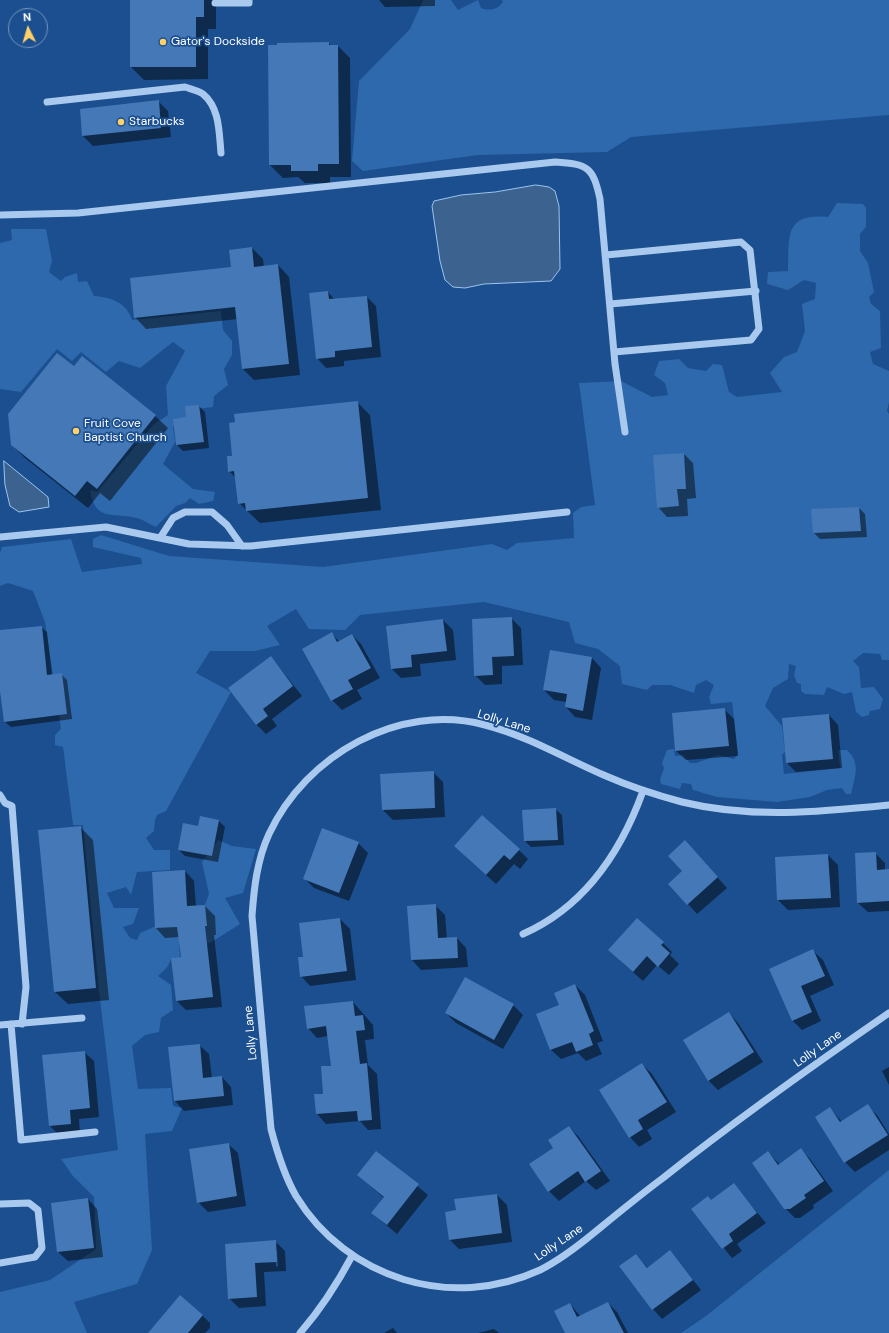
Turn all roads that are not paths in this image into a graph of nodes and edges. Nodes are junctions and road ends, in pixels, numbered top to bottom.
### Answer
1 (249, 0) edge
2 (215, 4) dead end
3 (47, 102) dead end
4 (221, 153) dead end
5 (0, 215) edge
6 (606, 254) junction
7 (756, 291) junction
8 (610, 304) junction
9 (614, 352) junction
10 (625, 432) dead end
11 (567, 512) dead end
12 (0, 537) edge
13 (160, 538) junction
14 (242, 546) junction
15 (643, 791) junction
16 (0, 796) edge
17 (889, 805) edge
18 (523, 934) dead end
19 (889, 1013) edge
20 (82, 1018) dead end
21 (11, 1024) junction
22 (22, 1024) junction
23 (0, 1025) edge
24 (95, 1132) dead end
25 (0, 1204) edge
26 (352, 1256) junction
27 (0, 1263) edge
28 (300, 1333) edge

1 - 2 street
3 - 4 street
5 - 6 street
6 - 7 street
6 - 8 street
7 - 8 street
7 - 9 street
8 - 9 street
9 - 10 street
11 - 14 street
12 - 13 street
13 - 14 street
13 - 14 street
15 - 17 street, Lolly Lane
15 - 18 street
15 - 26 street, Lolly Lane
16 - 22 street
19 - 26 street, Lolly Lane
20 - 22 street
21 - 22 street
21 - 23 street
21 - 24 street
25 - 27 street
26 - 28 street

